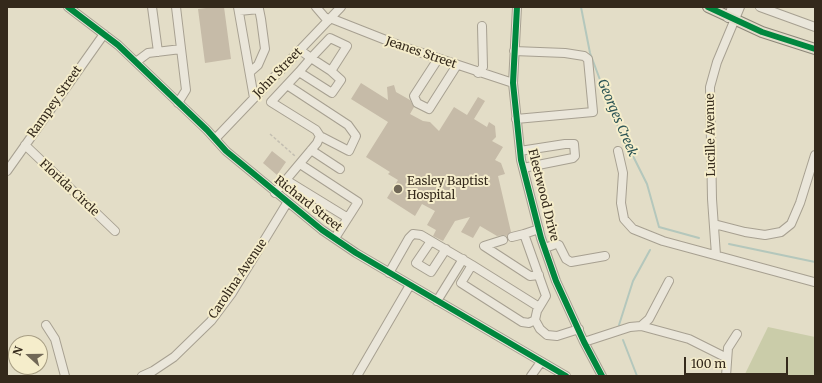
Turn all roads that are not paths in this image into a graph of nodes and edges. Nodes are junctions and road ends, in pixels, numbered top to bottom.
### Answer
1 (68, 7) edge
2 (152, 7) edge
3 (176, 7) edge
4 (316, 7) edge
5 (341, 7) edge
6 (517, 7) edge
7 (708, 7) edge
8 (732, 7) edge
9 (740, 7) edge
10 (760, 7) edge
11 (239, 9) edge
12 (732, 19) junction
13 (329, 20) junction
14 (482, 26) dead end
15 (815, 27) edge
16 (104, 34) junction
17 (181, 49) junction
18 (815, 49) edge
19 (300, 50) junction
20 (514, 51) junction
21 (158, 52) junction
22 (311, 58) junction
23 (438, 59) junction
24 (136, 62) junction
25 (457, 65) junction
26 (331, 71) junction
27 (250, 72) junction
28 (299, 72) junction
29 (478, 73) junction
30 (513, 84) junction
31 (287, 85) junction
32 (254, 98) junction
33 (178, 102) junction
34 (516, 119) junction
35 (320, 136) junction
36 (216, 139) junction
37 (25, 145) junction
38 (311, 150) junction
39 (520, 150) junction
40 (618, 151) dead end
41 (815, 155) edge
42 (301, 163) junction
43 (523, 168) junction
44 (340, 169) dead end
45 (7, 171) edge
46 (286, 180) junction
47 (275, 193) junction
48 (287, 203) junction
49 (348, 218) junction
50 (714, 224) junction
51 (539, 229) junction
52 (115, 231) dead end
53 (524, 234) junction
54 (512, 237) dead end
55 (335, 238) junction
56 (431, 240) junction
57 (503, 240) dead end
58 (545, 248) junction
59 (446, 249) junction
60 (716, 255) junction
61 (605, 256) dead end
62 (463, 259) junction
63 (472, 265) junction
64 (389, 272) junction
65 (539, 275) junction
66 (669, 281) dead end
67 (814, 282) dead end
68 (410, 285) junction
69 (437, 301) junction
70 (539, 307) junction
71 (535, 320) junction
72 (46, 325) dead end
73 (642, 326) junction
74 (579, 329) junction
75 (737, 334) dead end
76 (584, 342) junction
77 (727, 358) junction
78 (541, 362) junction
79 (65, 376) edge
80 (142, 376) edge
81 (357, 376) edge
82 (530, 376) edge
83 (566, 376) edge
84 (602, 376) edge
85 (726, 376) edge

1 - 16 street, Richard Street
2 - 21 street
3 - 17 street
4 - 13 street
5 - 13 street, John Street
6 - 20 street, Fleetwood Drive
7 - 12 main road
8 - 12 street
9 - 12 street
10 - 15 street
11 - 27 street
11 - 27 street
12 - 18 main road
12 - 50 street, Lucille Avenue
13 - 19 street, John Street
13 - 23 street, Jeanes Street
14 - 29 street
16 - 24 street, Richard Street
16 - 37 street, Rampey Street
17 - 21 street
17 - 33 street
19 - 22 street
19 - 32 street, John Street
20 - 30 street, Fleetwood Drive
20 - 34 street
21 - 24 street
22 - 26 street
22 - 26 street
22 - 28 street
23 - 25 street, Jeanes Street
23 - 25 street
24 - 33 street, Richard Street
25 - 29 street, Jeanes Street
26 - 28 street
27 - 32 street
28 - 31 street
29 - 30 street, Jeanes Street
30 - 34 street, Fleetwood Drive
31 - 35 street
31 - 35 street
32 - 36 street, John Street
33 - 36 street, Richard Street
34 - 39 street, Fleetwood Drive
35 - 38 street
36 - 47 street, Richard Street
37 - 45 street, Rampey Street
37 - 52 street, Florida Circle
38 - 42 street
38 - 44 street
39 - 43 street, Fleetwood Drive
39 - 43 street
40 - 60 street
41 - 50 street
42 - 46 street
42 - 49 street
43 - 51 street, Fleetwood Drive
46 - 47 street
46 - 49 street
47 - 48 street, Richard Street
48 - 55 street, Richard Street
48 - 80 street, Carolina Avenue
49 - 55 street
50 - 60 street, Lucille Avenue
51 - 53 street
51 - 58 street, Fleetwood Drive
53 - 54 street
53 - 65 street
55 - 64 street, Richard Street
56 - 59 street
56 - 59 street
56 - 64 street
57 - 65 street
58 - 61 street
58 - 74 street, Fleetwood Drive
59 - 62 street
60 - 67 street
62 - 63 street
62 - 69 street
63 - 70 street
63 - 71 street
64 - 68 street, Richard Street
65 - 70 street
66 - 73 street
68 - 69 street, Richard Street
68 - 81 street
69 - 78 street, Richard Street
70 - 71 street
71 - 74 street
72 - 79 street
73 - 76 street
73 - 77 street
74 - 76 street, Fleetwood Drive
75 - 77 street
76 - 84 street, Fleetwood Drive
77 - 85 street
78 - 82 street
78 - 83 street, Richard Street

